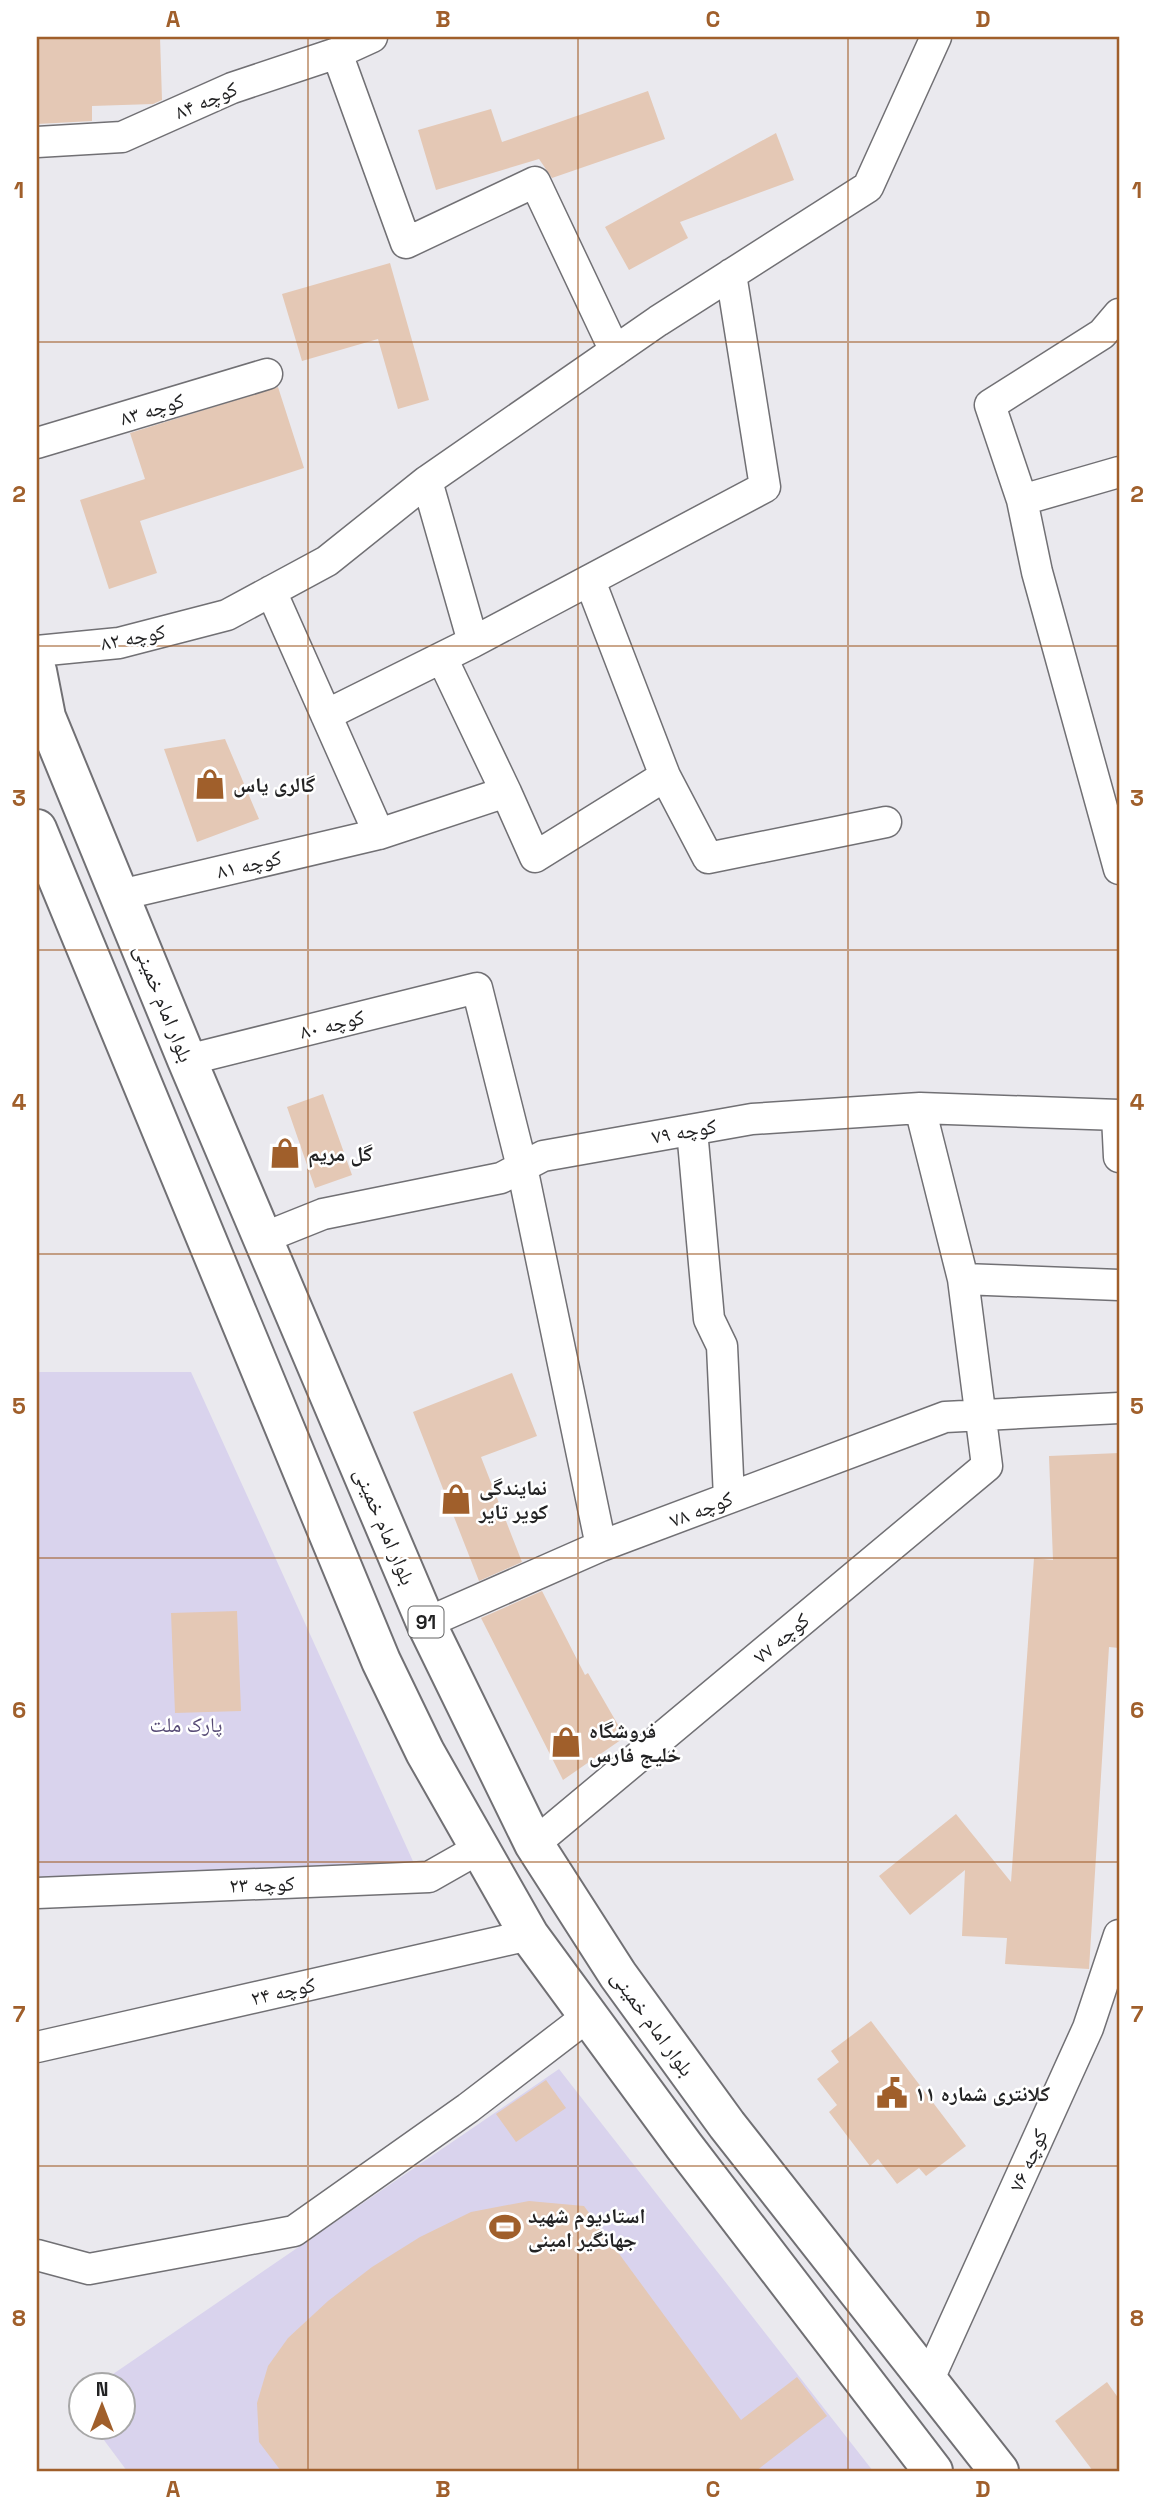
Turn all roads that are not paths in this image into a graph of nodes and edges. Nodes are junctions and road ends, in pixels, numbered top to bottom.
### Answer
1 (372, 37) edge
2 (936, 37) edge
3 (337, 53) junction
4 (37, 142) edge
5 (731, 274) junction
6 (1119, 314) edge
7 (615, 351) junction
8 (267, 374) dead end
9 (37, 443) edge
10 (1119, 472) edge
11 (426, 481) junction
12 (1022, 500) junction
13 (590, 581) junction
14 (271, 591) junction
15 (473, 642) junction
16 (37, 650) edge
17 (442, 658) junction
18 (37, 671) edge
19 (326, 715) junction
20 (665, 776) junction
21 (1109, 790) edge
22 (506, 792) junction
23 (886, 822) dead end
24 (37, 829) edge
25 (379, 834) junction
26 (1119, 869) edge
27 (120, 895) junction
28 (187, 1060) junction
29 (920, 1108) junction
30 (1118, 1116) edge
31 (692, 1130) junction
32 (1119, 1157) edge
33 (522, 1167) junction
34 (262, 1238) junction
35 (964, 1279) junction
36 (1119, 1285) edge
37 (1119, 1408) edge
38 (982, 1413) junction
39 (729, 1498) junction
40 (601, 1546) junction
41 (426, 1623) junction
42 (534, 1844) junction
43 (480, 1847) junction
44 (37, 1893) edge
45 (1119, 1935) edge
46 (529, 1936) junction
47 (588, 2016) junction
48 (37, 2048) edge
49 (37, 2255) edge
50 (928, 2381) junction
51 (933, 2471) edge
52 (999, 2471) edge

1 - 3 street, کوچه ۸۴
2 - 5 street, کوچه ۸۲
3 - 4 street, کوچه ۸۴
3 - 7 street
5 - 7 street, کوچه ۸۲
5 - 13 street
6 - 12 street
7 - 11 street, کوچه ۸۲
8 - 9 street, کوچه ۸۳
10 - 12 street
11 - 14 street, کوچه ۸۲
11 - 15 street
12 - 21 street
13 - 15 street
13 - 20 street
14 - 16 street, کوچه ۸۲
14 - 19 street
15 - 17 street
17 - 19 street
17 - 22 street
18 - 27 main road, بلوار امام خمینی / 91
19 - 25 street
20 - 22 street
20 - 23 street
21 - 26 street
22 - 25 street, کوچه ۸۱
24 - 43 main road
25 - 27 street, کوچه ۸۱
27 - 28 main road, بلوار امام خمینی / 91
28 - 33 street, کوچه ۸۰
28 - 34 main road, بلوار امام خمینی / 91
29 - 30 street, کوچه ۷۹
29 - 31 street, کوچه ۷۹
29 - 35 street
30 - 32 street
31 - 33 street, کوچه ۷۹
31 - 39 street
33 - 34 street, کوچه ۷۹
33 - 40 street
34 - 41 main road, بلوار امام خمینی / 91
35 - 36 street
35 - 38 street
37 - 38 street, کوچه ۷۸
38 - 39 street, کوچه ۷۸
38 - 42 street, کوچه ۷۷
39 - 40 street, کوچه ۷۸
40 - 41 street, کوچه ۷۸
41 - 42 main road, بلوار امام خمینی / 91
42 - 50 main road, بلوار امام خمینی / 91
43 - 44 street, کوچه ۲۳
43 - 46 main road
45 - 50 street, کوچه ۷۶
46 - 47 main road
46 - 48 street, کوچه ۲۴
47 - 49 street
47 - 51 main road
50 - 52 main road, بلوار امام خمینی / 91

